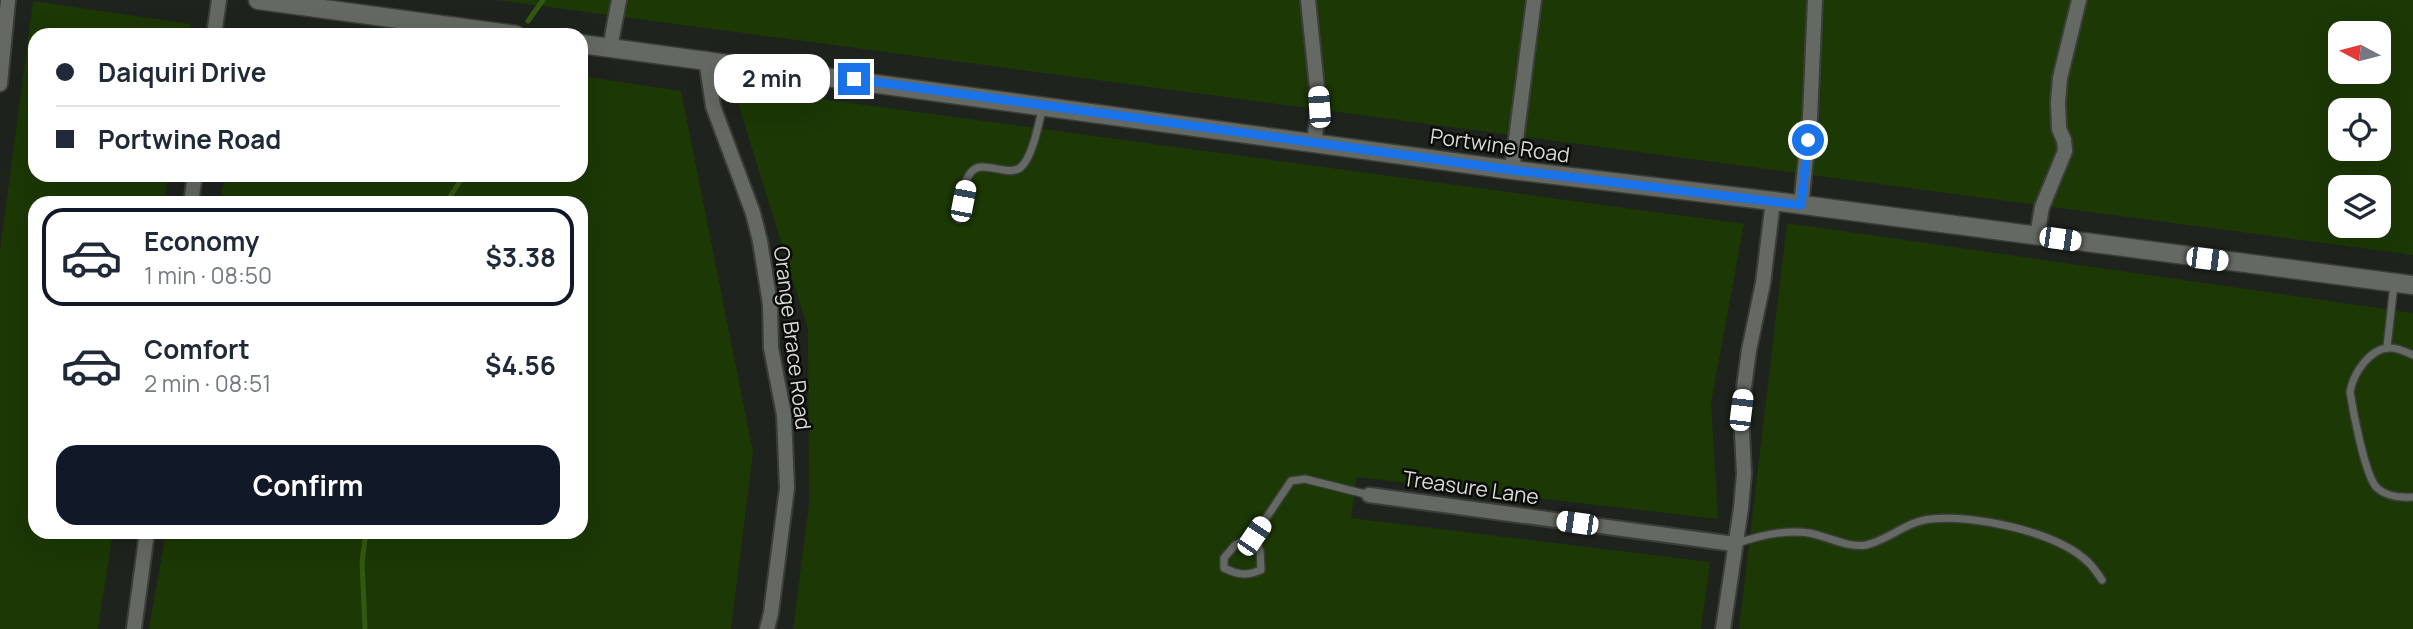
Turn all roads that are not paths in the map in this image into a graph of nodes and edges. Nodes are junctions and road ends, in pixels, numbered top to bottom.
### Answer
1 (8, 0) edge
2 (219, 0) edge
3 (258, 0) edge
4 (619, 0) edge
5 (1308, 0) edge
6 (1534, 0) edge
7 (1815, 0) edge
8 (2079, 0) edge
9 (215, 28) edge
10 (464, 28) edge
11 (588, 45) edge
12 (610, 48) junction
13 (706, 59) junction
14 (0, 85) edge
15 (1043, 105) junction
16 (1314, 142) junction
17 (1512, 170) junction
18 (1773, 201) junction
19 (1801, 205) junction
20 (959, 219) dead end
21 (2037, 236) junction
22 (2394, 283) junction
23 (2413, 285) edge
24 (2387, 348) junction
25 (2413, 355) edge
26 (1369, 495) joint
27 (2413, 497) edge
28 (1254, 536) junction
29 (146, 539) edge
30 (1734, 544) junction
31 (2102, 580) dead end
32 (134, 629) edge
33 (767, 629) edge
34 (1723, 629) edge

1 - 14 street
2 - 9 street
3 - 10 street
4 - 12 street
5 - 16 street
6 - 17 street
7 - 19 street
8 - 21 street
11 - 12 street, Portwine Road
12 - 13 street, Portwine Road
13 - 15 street, Portwine Road
13 - 33 street, Orange Brace Road
15 - 16 street, Portwine Road
15 - 20 lane
16 - 17 street, Portwine Road
17 - 18 street, Portwine Road
18 - 19 street, Portwine Road
18 - 30 street
19 - 21 street, Portwine Road
21 - 22 street, Portwine Road
22 - 23 street, Portwine Road
22 - 24 lane
24 - 25 lane
24 - 27 lane
26 - 28 lane
26 - 30 street, Treasure Lane
28 - 28 lane
29 - 32 street
30 - 31 lane
30 - 34 street

